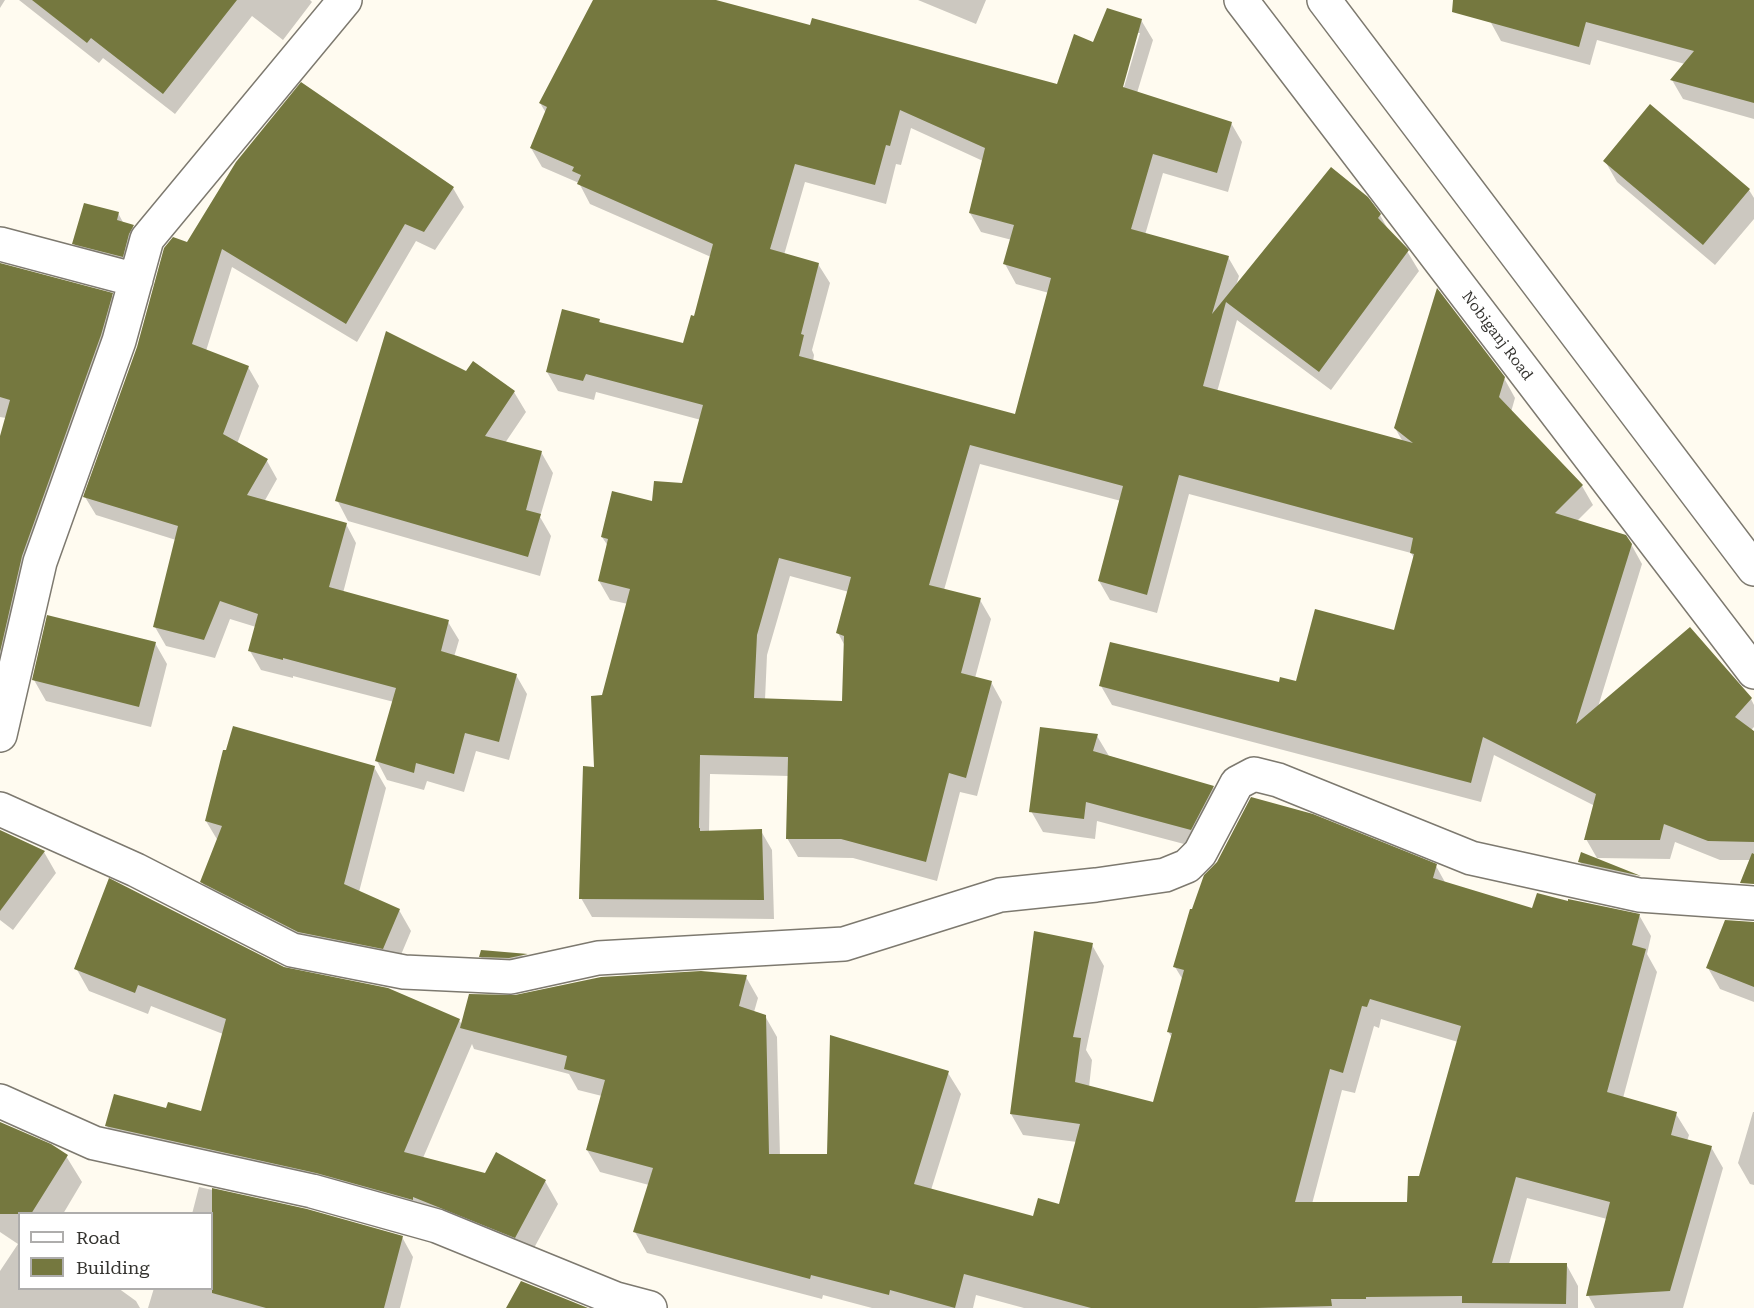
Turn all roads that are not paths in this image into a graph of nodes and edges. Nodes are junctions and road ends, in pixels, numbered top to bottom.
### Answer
1 (345, 0) edge
2 (1241, 0) edge
3 (1324, 0) edge
4 (0, 244) edge
5 (136, 280) junction
6 (1754, 569) edge
7 (1754, 672) edge
8 (0, 735) edge
9 (0, 809) edge
10 (1754, 903) edge
11 (0, 1101) edge
12 (614, 1304) edge
13 (650, 1308) edge

1 - 5 street
2 - 7 street, Nobiganj Road
3 - 6 street
4 - 5 street
5 - 8 street
9 - 10 street
11 - 12 street
12 - 13 street

